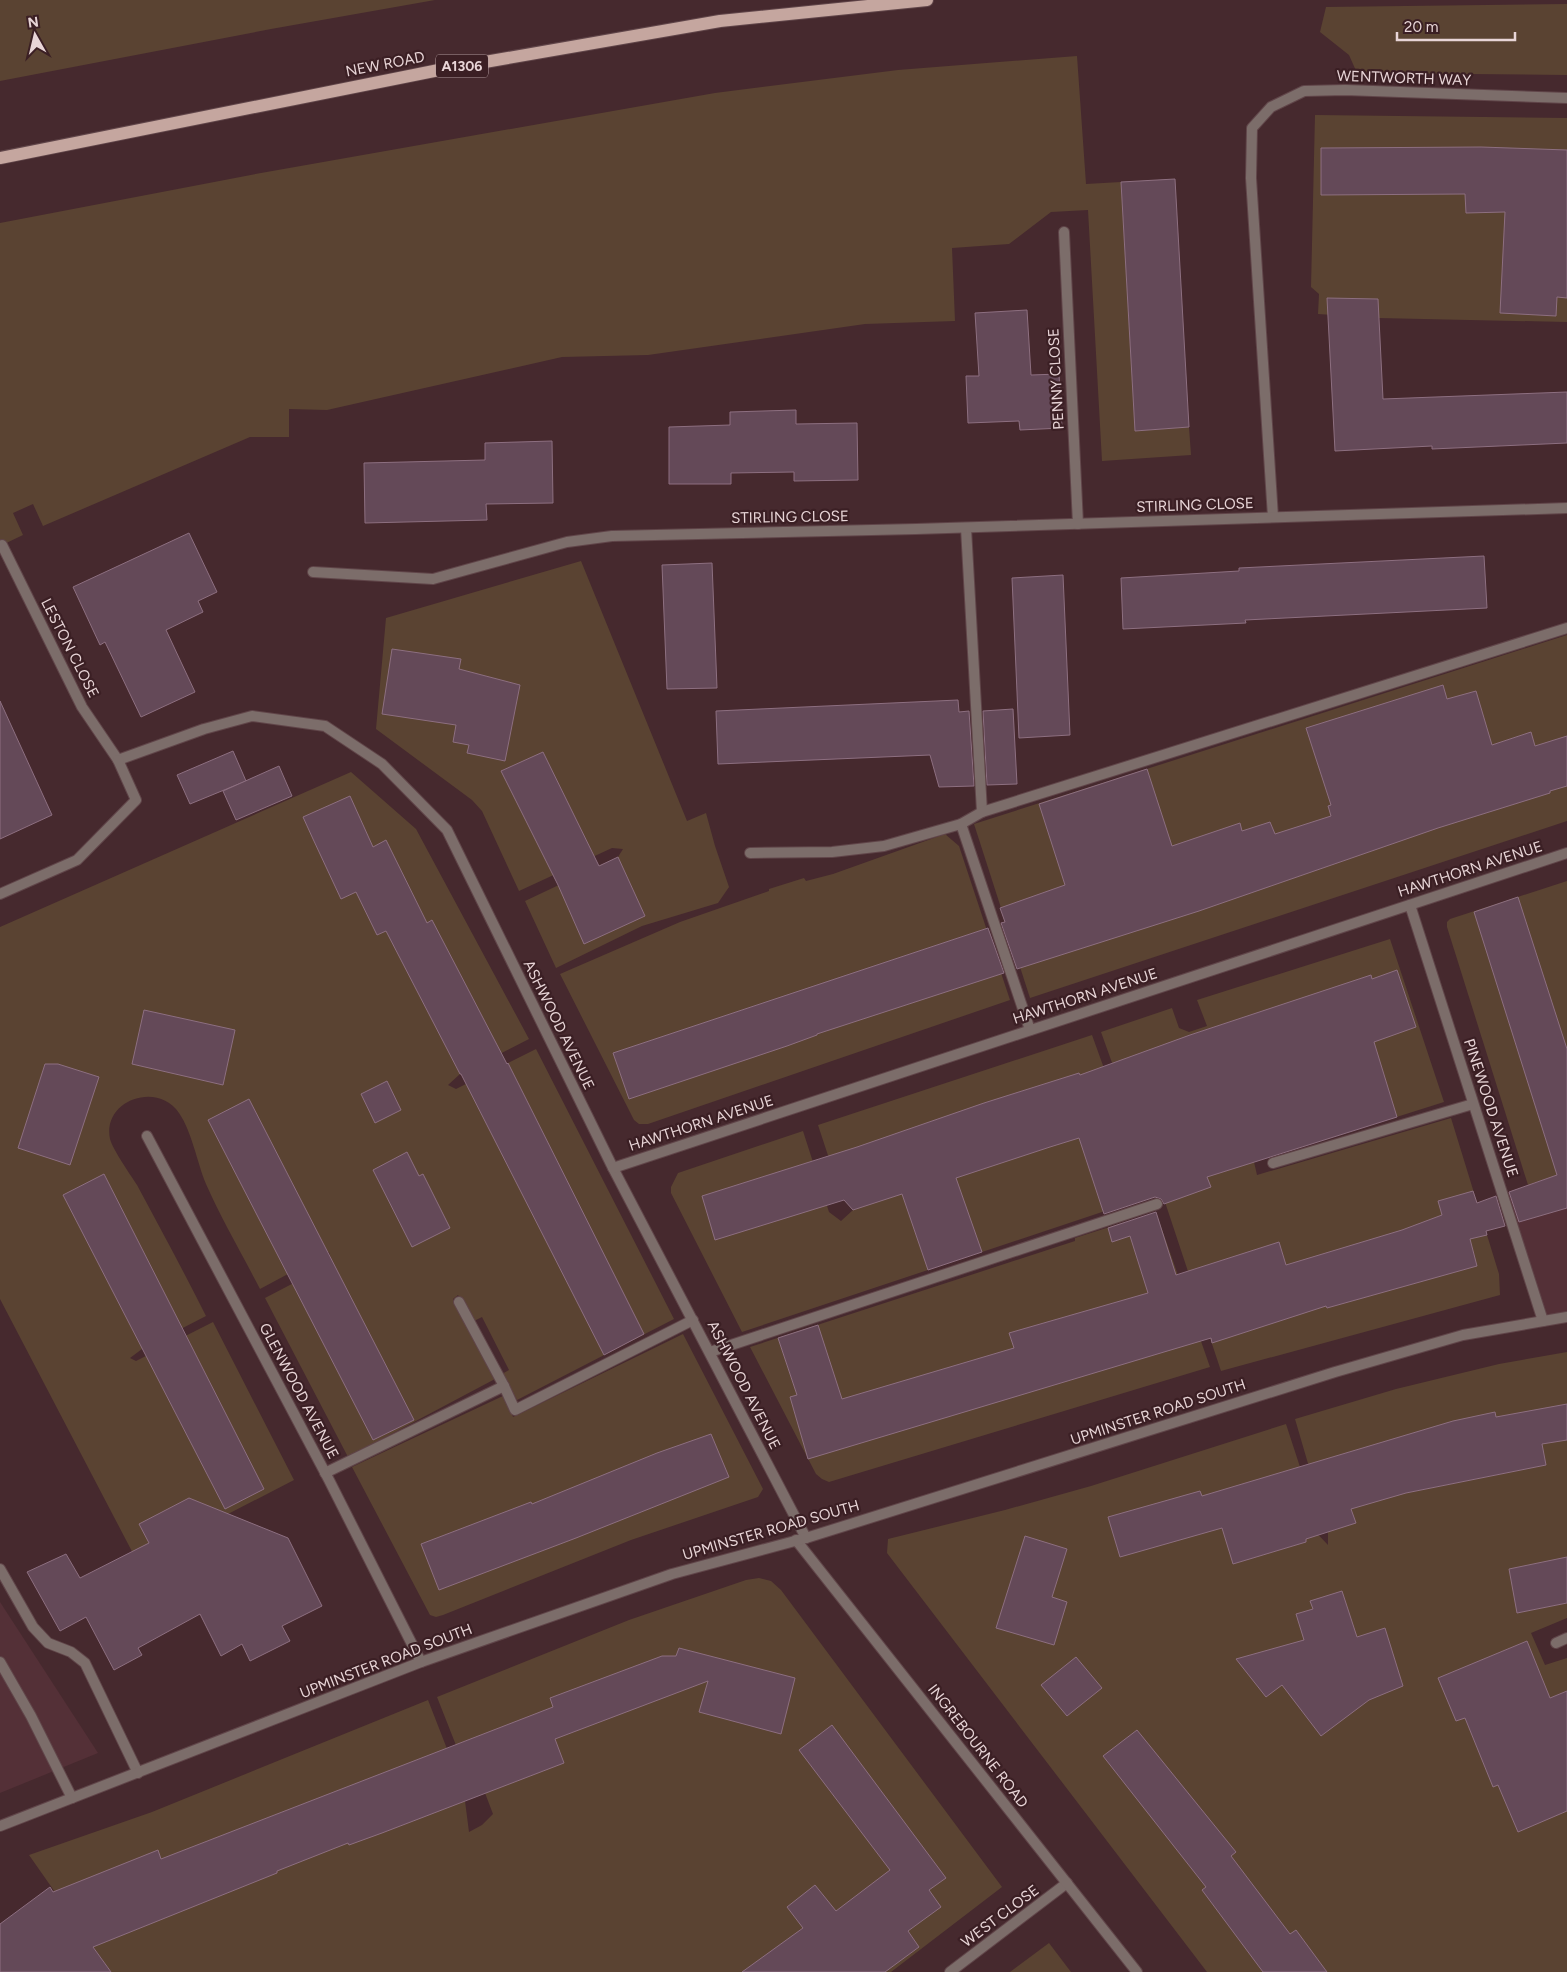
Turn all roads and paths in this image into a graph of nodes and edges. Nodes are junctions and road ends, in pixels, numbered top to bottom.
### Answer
1 (927, 0) edge
2 (1567, 98) edge
3 (1252, 128) joint
4 (0, 158) edge
5 (1064, 232) dead end
6 (1567, 508) edge
7 (1273, 517) junction
8 (1078, 524) junction
9 (966, 528) junction
10 (2, 545) dead end
11 (313, 572) dead end
12 (1567, 628) edge
13 (118, 760) junction
14 (982, 812) junction
15 (961, 824) junction
16 (750, 853) dead end
17 (1567, 853) edge
18 (0, 894) edge
19 (1410, 905) junction
20 (1030, 1030) junction
21 (1473, 1104) junction
22 (147, 1136) dead end
23 (1273, 1163) dead end
24 (613, 1168) junction
25 (1157, 1204) dead end
26 (459, 1302) dead end
27 (1567, 1317) edge
28 (693, 1320) junction
29 (1542, 1321) junction
30 (710, 1352) junction
31 (504, 1386) junction
32 (324, 1473) junction
33 (801, 1539) junction
34 (0, 1569) edge
35 (1567, 1638) edge
36 (1556, 1643) dead end
37 (0, 1662) edge
38 (421, 1662) junction
39 (138, 1773) junction
40 (72, 1798) junction
41 (0, 1826) edge
42 (1067, 1883) junction
43 (950, 1972) edge
44 (1137, 1972) edge

1 - 4 main road, NEW ROAD / A1306
2 - 3 street, WENTWORTH WAY
3 - 7 street, STIRLING CLOSE
5 - 8 street, PENNY CLOSE
6 - 7 street, STIRLING CLOSE
7 - 8 street, STIRLING CLOSE
8 - 9 street, STIRLING CLOSE
9 - 11 street, STIRLING CLOSE
9 - 14 street
10 - 13 street, LESTON CLOSE
12 - 14 street
13 - 18 street, LESTON CLOSE
13 - 24 street, ASHWOOD AVENUE
14 - 15 street
15 - 16 street
15 - 20 street
17 - 19 street, HAWTHORN AVENUE
19 - 20 street, HAWTHORN AVENUE
19 - 21 street, PINEWOOD AVENUE
20 - 24 street, HAWTHORN AVENUE
21 - 23 street
21 - 29 street, PINEWOOD AVENUE
22 - 32 street, GLENWOOD AVENUE
24 - 28 street, ASHWOOD AVENUE
25 - 30 street
26 - 31 street
27 - 29 street, UPMINSTER ROAD SOUTH
28 - 30 street, ASHWOOD AVENUE
28 - 31 street
29 - 33 street, UPMINSTER ROAD SOUTH
30 - 33 street, ASHWOOD AVENUE
31 - 32 street
32 - 38 street, GLENWOOD AVENUE
33 - 38 street, UPMINSTER ROAD SOUTH
33 - 42 street, INGREBOURNE ROAD
34 - 39 street
35 - 36 street
37 - 40 street
38 - 39 street, UPMINSTER ROAD SOUTH
39 - 40 street, UPMINSTER ROAD SOUTH
40 - 41 street, UPMINSTER ROAD SOUTH
42 - 43 street, WEST CLOSE
42 - 44 street, INGREBOURNE ROAD

